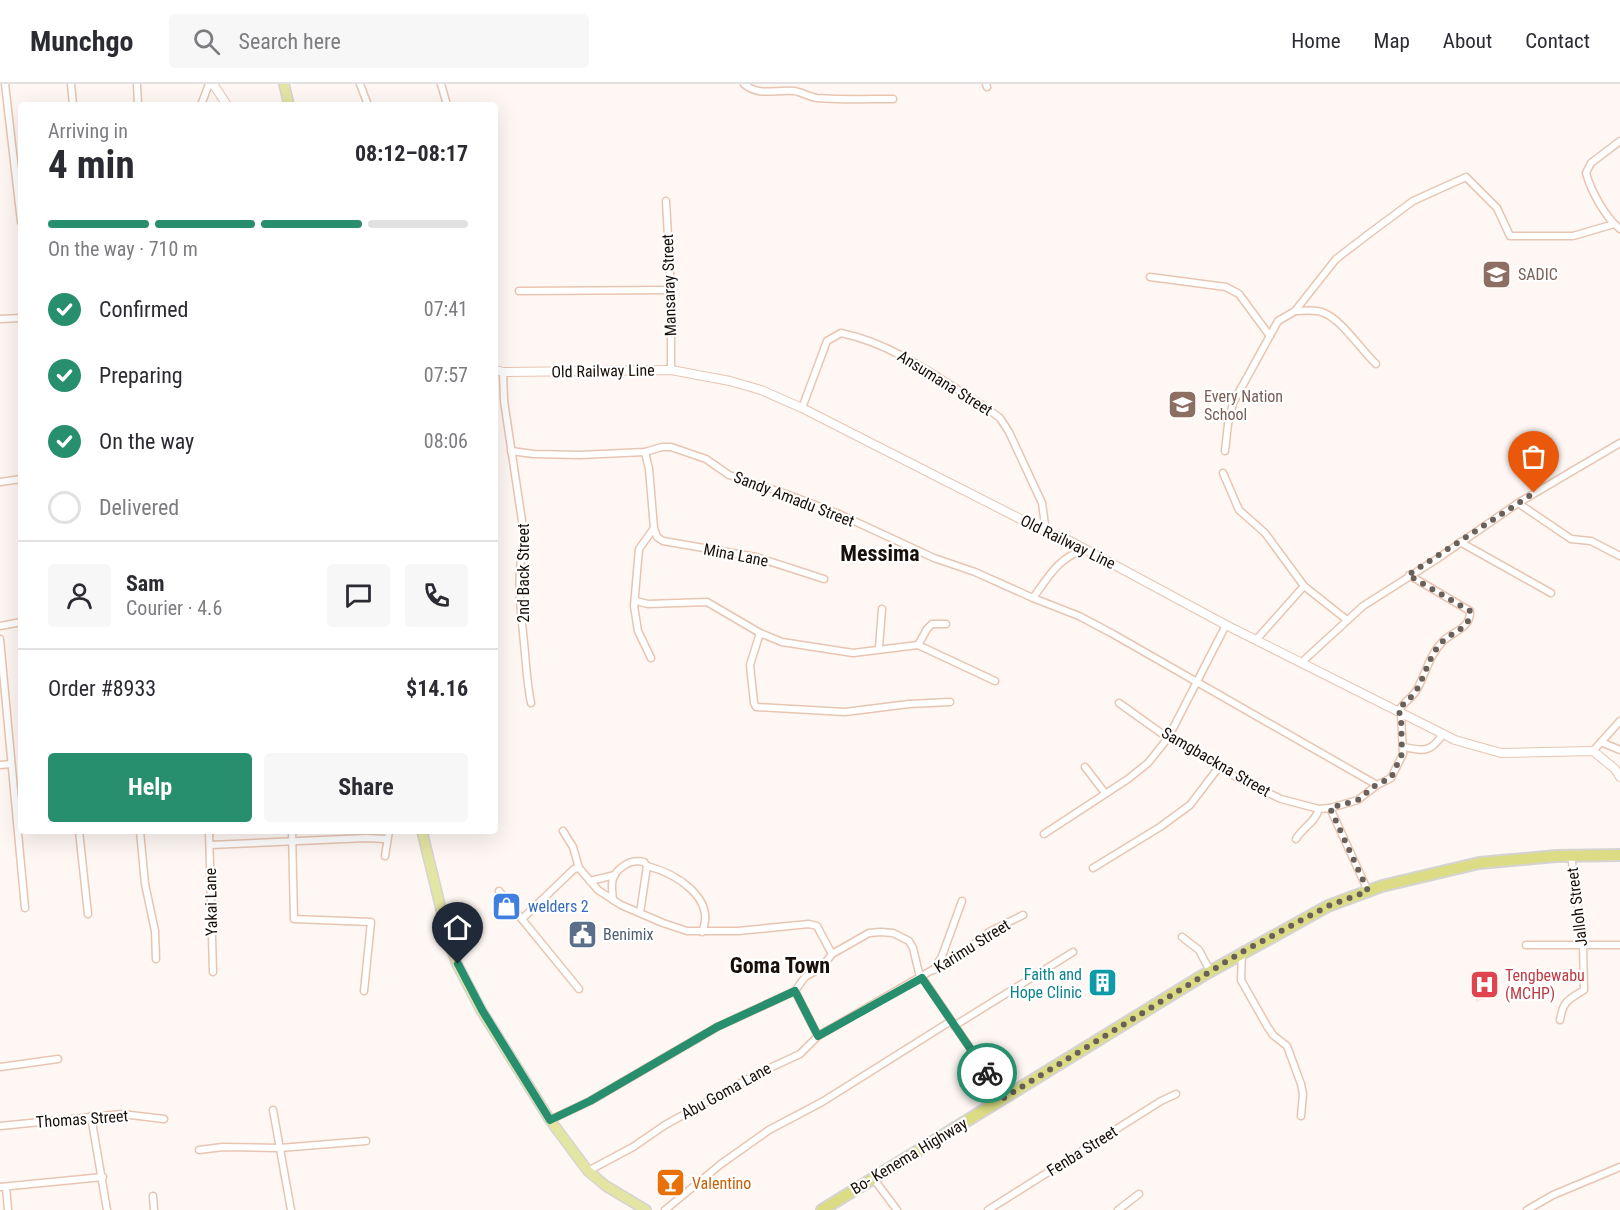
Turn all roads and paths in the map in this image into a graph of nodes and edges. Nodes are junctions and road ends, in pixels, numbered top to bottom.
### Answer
1 (5, 84) edge
2 (71, 84) edge
3 (137, 84) edge
4 (211, 84) edge
5 (284, 84) edge
6 (360, 84) edge
7 (441, 84) edge
8 (744, 84) edge
9 (893, 99) dead end
10 (73, 102) edge
11 (138, 102) edge
12 (202, 102) edge
13 (225, 102) edge
14 (288, 102) edge
15 (367, 102) edge
16 (446, 102) edge
17 (1620, 141) edge
18 (18, 196) edge
19 (666, 201) dead end
20 (1614, 224) junction
21 (1620, 229) edge
22 (1150, 277) dead end
23 (670, 290) junction
24 (519, 291) dead end
25 (1295, 311) junction
26 (18, 318) edge
27 (0, 319) edge
28 (1270, 336) junction
29 (1376, 364) dead end
30 (670, 370) junction
31 (499, 371) edge
32 (802, 408) junction
33 (1620, 443) edge
34 (511, 451) junction
35 (1225, 451) dead end
36 (645, 452) junction
37 (1223, 473) dead end
38 (18, 479) edge
39 (0, 482) edge
40 (1518, 502) junction
41 (654, 528) junction
42 (1046, 532) junction
43 (1460, 542) junction
44 (1085, 549) junction
45 (1620, 556) edge
46 (1408, 575) junction
47 (824, 579) dead end
48 (1304, 586) junction
49 (1551, 593) dead end
50 (1033, 598) junction
51 (636, 601) junction
52 (882, 609) dead end
53 (1347, 620) junction
54 (18, 623) edge
55 (946, 624) dead end
56 (1226, 625) junction
57 (0, 626) edge
58 (760, 633) junction
59 (0, 639) edge
60 (1256, 640) junction
61 (918, 645) junction
62 (879, 648) junction
63 (651, 657) dead end
64 (1302, 662) junction
65 (995, 681) dead end
66 (1196, 681) junction
67 (950, 702) dead end
68 (531, 703) dead end
69 (1119, 703) dead end
70 (1399, 713) junction
71 (1620, 721) edge
72 (4, 722) edge
73 (1443, 734) junction
74 (1168, 738) junction
75 (1601, 742) junction
76 (1403, 747) junction
77 (1620, 750) edge
78 (1593, 751) junction
79 (11, 764) junction
80 (0, 765) edge
81 (1219, 766) junction
82 (1085, 767) dead end
83 (1620, 777) edge
84 (1377, 784) junction
85 (1105, 793) junction
86 (1330, 808) junction
87 (1319, 809) junction
88 (563, 831) dead end
89 (79, 834) edge
90 (140, 834) edge
91 (209, 834) edge
92 (292, 834) edge
93 (388, 834) edge
94 (423, 834) edge
95 (1044, 834) dead end
96 (386, 839) junction
97 (1296, 839) dead end
98 (293, 841) junction
99 (210, 845) junction
100 (1571, 855) junction
101 (1620, 855) edge
102 (385, 856) dead end
103 (647, 866) junction
104 (579, 868) junction
105 (1093, 868) dead end
106 (615, 875) junction
107 (590, 881) junction
108 (499, 891) dead end
109 (1368, 891) junction
110 (613, 900) junction
111 (962, 901) dead end
112 (25, 908) dead end
113 (640, 913) junction
114 (88, 914) dead end
115 (1023, 915) dead end
116 (522, 919) junction
117 (702, 932) junction
118 (1182, 937) dead end
119 (1583, 944) junction
120 (1526, 945) dead end
121 (1620, 945) edge
122 (1073, 952) dead end
123 (1242, 952) junction
124 (832, 954) junction
125 (156, 959) dead end
126 (933, 971) junction
127 (1210, 971) junction
128 (213, 972) dead end
129 (922, 978) junction
130 (579, 989) dead end
131 (364, 991) dead end
132 (795, 991) junction
133 (1560, 1020) dead end
134 (953, 1023) junction
135 (818, 1036) junction
136 (58, 1059) dead end
137 (0, 1067) edge
138 (1176, 1094) dead end
139 (1002, 1099) junction
140 (273, 1110) dead end
141 (91, 1116) junction
142 (1301, 1116) dead end
143 (164, 1119) dead end
144 (550, 1120) junction
145 (0, 1126) edge
146 (366, 1141) dead end
147 (280, 1148) junction
148 (199, 1150) dead end
149 (1620, 1167) edge
150 (588, 1171) junction
151 (872, 1177) junction
152 (103, 1178) junction
153 (3, 1187) edge
154 (1138, 1194) dead end
155 (153, 1196) dead end
156 (8, 1210) edge
157 (107, 1210) edge
158 (154, 1210) edge
159 (291, 1210) edge
160 (646, 1210) edge
161 (665, 1210) edge
162 (824, 1210) edge
163 (897, 1210) edge
164 (988, 1210) edge
165 (1118, 1210) edge
166 (1527, 1210) edge

1 - 18 street
2 - 10 street
3 - 11 street
4 - 12 street
4 - 13 street
5 - 14 main road
6 - 15 street
7 - 16 street
8 - 9 street
17 - 20 street
19 - 23 street, Mansaray Street
20 - 21 street
20 - 25 street
22 - 28 street
23 - 24 street
23 - 30 street, Mansaray Street
25 - 28 street
25 - 29 street
26 - 27 street
28 - 35 street
30 - 31 street, Old Railway Line
30 - 32 street, Old Railway Line
31 - 34 street, 2nd Back Street
32 - 42 street, Old Railway Line
32 - 42 street, Ansumana Street
33 - 40 street
34 - 36 street, Sandy Amadu Street
34 - 68 street, 2nd Back Street
36 - 41 street
36 - 50 street, Sandy Amadu Street
37 - 48 street
38 - 39 street
40 - 43 street
40 - 45 street
41 - 47 street, Mina Lane
41 - 51 street
42 - 44 street, Old Railway Line
43 - 46 street
43 - 49 street
44 - 50 street
44 - 56 street, Old Railway Line
46 - 53 street
46 - 70 street
48 - 53 street
48 - 60 street
50 - 66 street, Sandy Amadu Street
51 - 58 street
51 - 63 street
52 - 62 street
53 - 64 street
54 - 57 street
55 - 61 street
56 - 60 street, Old Railway Line
56 - 66 street
58 - 62 street
58 - 67 street
59 - 72 street
60 - 64 street, Old Railway Line
61 - 62 street
61 - 65 street
64 - 70 street, Old Railway Line
66 - 74 street
66 - 84 street, Sandy Amadu Street
69 - 74 street, Samgbackna Street
70 - 73 street, Old Railway Line
70 - 76 street
71 - 75 street
72 - 79 street
73 - 76 street
73 - 78 street, Old Railway Line
74 - 81 street, Samgbackna Street
74 - 85 street
75 - 77 street
75 - 78 street
76 - 84 street, Samgbackna Street
78 - 83 street
79 - 80 street
79 - 112 street
81 - 87 street, Samgbackna Street
81 - 105 street
82 - 85 street
84 - 86 street, Samgbackna Street
85 - 95 street
86 - 87 street, Samgbackna Street
86 - 109 street
87 - 97 street
88 - 104 street
89 - 114 street
90 - 125 street
91 - 99 street, Yakai Lane
92 - 98 street
93 - 96 street
94 - 144 main road
96 - 98 street
96 - 102 street
98 - 99 street
98 - 131 street
99 - 128 street, Yakai Lane
100 - 101 highway, Bo- Kenema Highway
100 - 109 highway, Bo- Kenema Highway
100 - 119 street, Jalloh Street
103 - 106 street
103 - 113 street
103 - 117 street
104 - 107 street
104 - 116 street
106 - 107 street
106 - 110 street
107 - 110 street
108 - 116 street
109 - 123 highway, Bo- Kenema Highway
110 - 113 street
111 - 126 street
113 - 117 street
115 - 126 street, Karimu Street
116 - 130 street
117 - 124 street
118 - 127 street
119 - 120 street
119 - 121 street
119 - 133 street, Jalloh Street
122 - 134 street
123 - 127 highway, Bo- Kenema Highway
123 - 142 street
124 - 129 street
124 - 132 street
126 - 129 street, Karimu Street
127 - 139 highway, Bo- Kenema Highway
129 - 134 street
129 - 135 street, Karimu Street
132 - 135 street
132 - 144 street
134 - 139 street
134 - 161 street
135 - 150 street, Abu Goma Lane
136 - 137 street
138 - 164 street, Fenba Street
139 - 151 highway, Bo- Kenema Highway
140 - 147 street
141 - 143 street, Thomas Street
141 - 145 street, Thomas Street
141 - 152 street
144 - 150 main road
146 - 147 street
147 - 148 street
147 - 159 street
149 - 166 street
150 - 160 main road
151 - 162 highway, Bo- Kenema Highway
151 - 163 street
152 - 153 street
152 - 157 street
153 - 156 street
154 - 165 street
155 - 158 street

